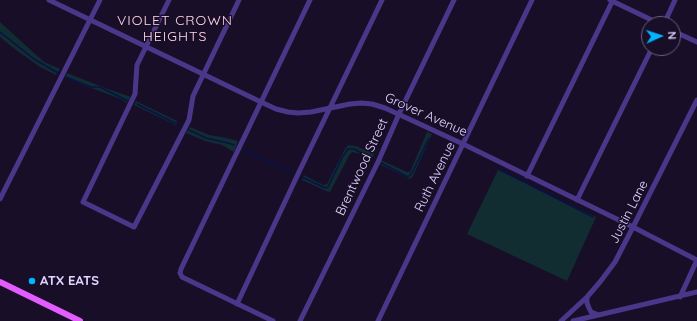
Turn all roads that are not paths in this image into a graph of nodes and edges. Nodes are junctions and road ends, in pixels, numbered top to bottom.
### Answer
1 (49, 0) edge
2 (100, 0) edge
3 (169, 0) edge
4 (239, 0) edge
5 (310, 0) edge
6 (382, 0) edge
7 (454, 0) edge
8 (532, 0) edge
9 (612, 0) edge
10 (675, 0) edge
11 (644, 16) edge
12 (668, 16) edge
13 (90, 20) junction
14 (681, 34) edge
15 (697, 42) edge
16 (146, 47) junction
17 (648, 56) edge
18 (203, 75) junction
19 (697, 100) edge
20 (260, 102) junction
21 (330, 108) junction
22 (399, 114) junction
23 (463, 144) junction
24 (527, 176) junction
25 (0, 199) edge
26 (577, 200) junction
27 (633, 227) junction
28 (697, 260) edge
29 (0, 282) edge
30 (697, 292) edge
31 (587, 297) junction
32 (680, 297) junction
33 (237, 304) junction
34 (599, 315) junction
35 (564, 320) edge
36 (80, 321) edge
37 (272, 321) edge
38 (300, 321) edge
39 (378, 321) edge
40 (573, 321) edge

1 - 13 street, Grover Avenue
2 - 13 street
3 - 16 street
4 - 18 street
5 - 20 street
6 - 21 street
7 - 22 street, Brentwood Street
8 - 23 street, Ruth Avenue
9 - 11 street
9 - 24 street
10 - 12 street
13 - 16 street, Grover Avenue
13 - 25 street
14 - 15 street
16 - 18 street, Grover Avenue
16 - 18 street
17 - 26 street
18 - 20 street, Grover Avenue
19 - 27 street, Justin Lane
20 - 21 street, Grover Avenue
20 - 33 street
21 - 22 street, Grover Avenue
21 - 33 street
22 - 23 street, Grover Avenue
22 - 38 street, Brentwood Street
23 - 24 street, Grover Avenue
23 - 39 street, Ruth Avenue
24 - 26 street, Grover Avenue
26 - 27 street, Grover Avenue
27 - 28 street, Grover Avenue
27 - 31 street, Justin Lane
28 - 32 street
29 - 36 main road
30 - 32 street
31 - 34 street
31 - 35 street, Justin Lane
32 - 34 street
33 - 37 street
34 - 40 street

